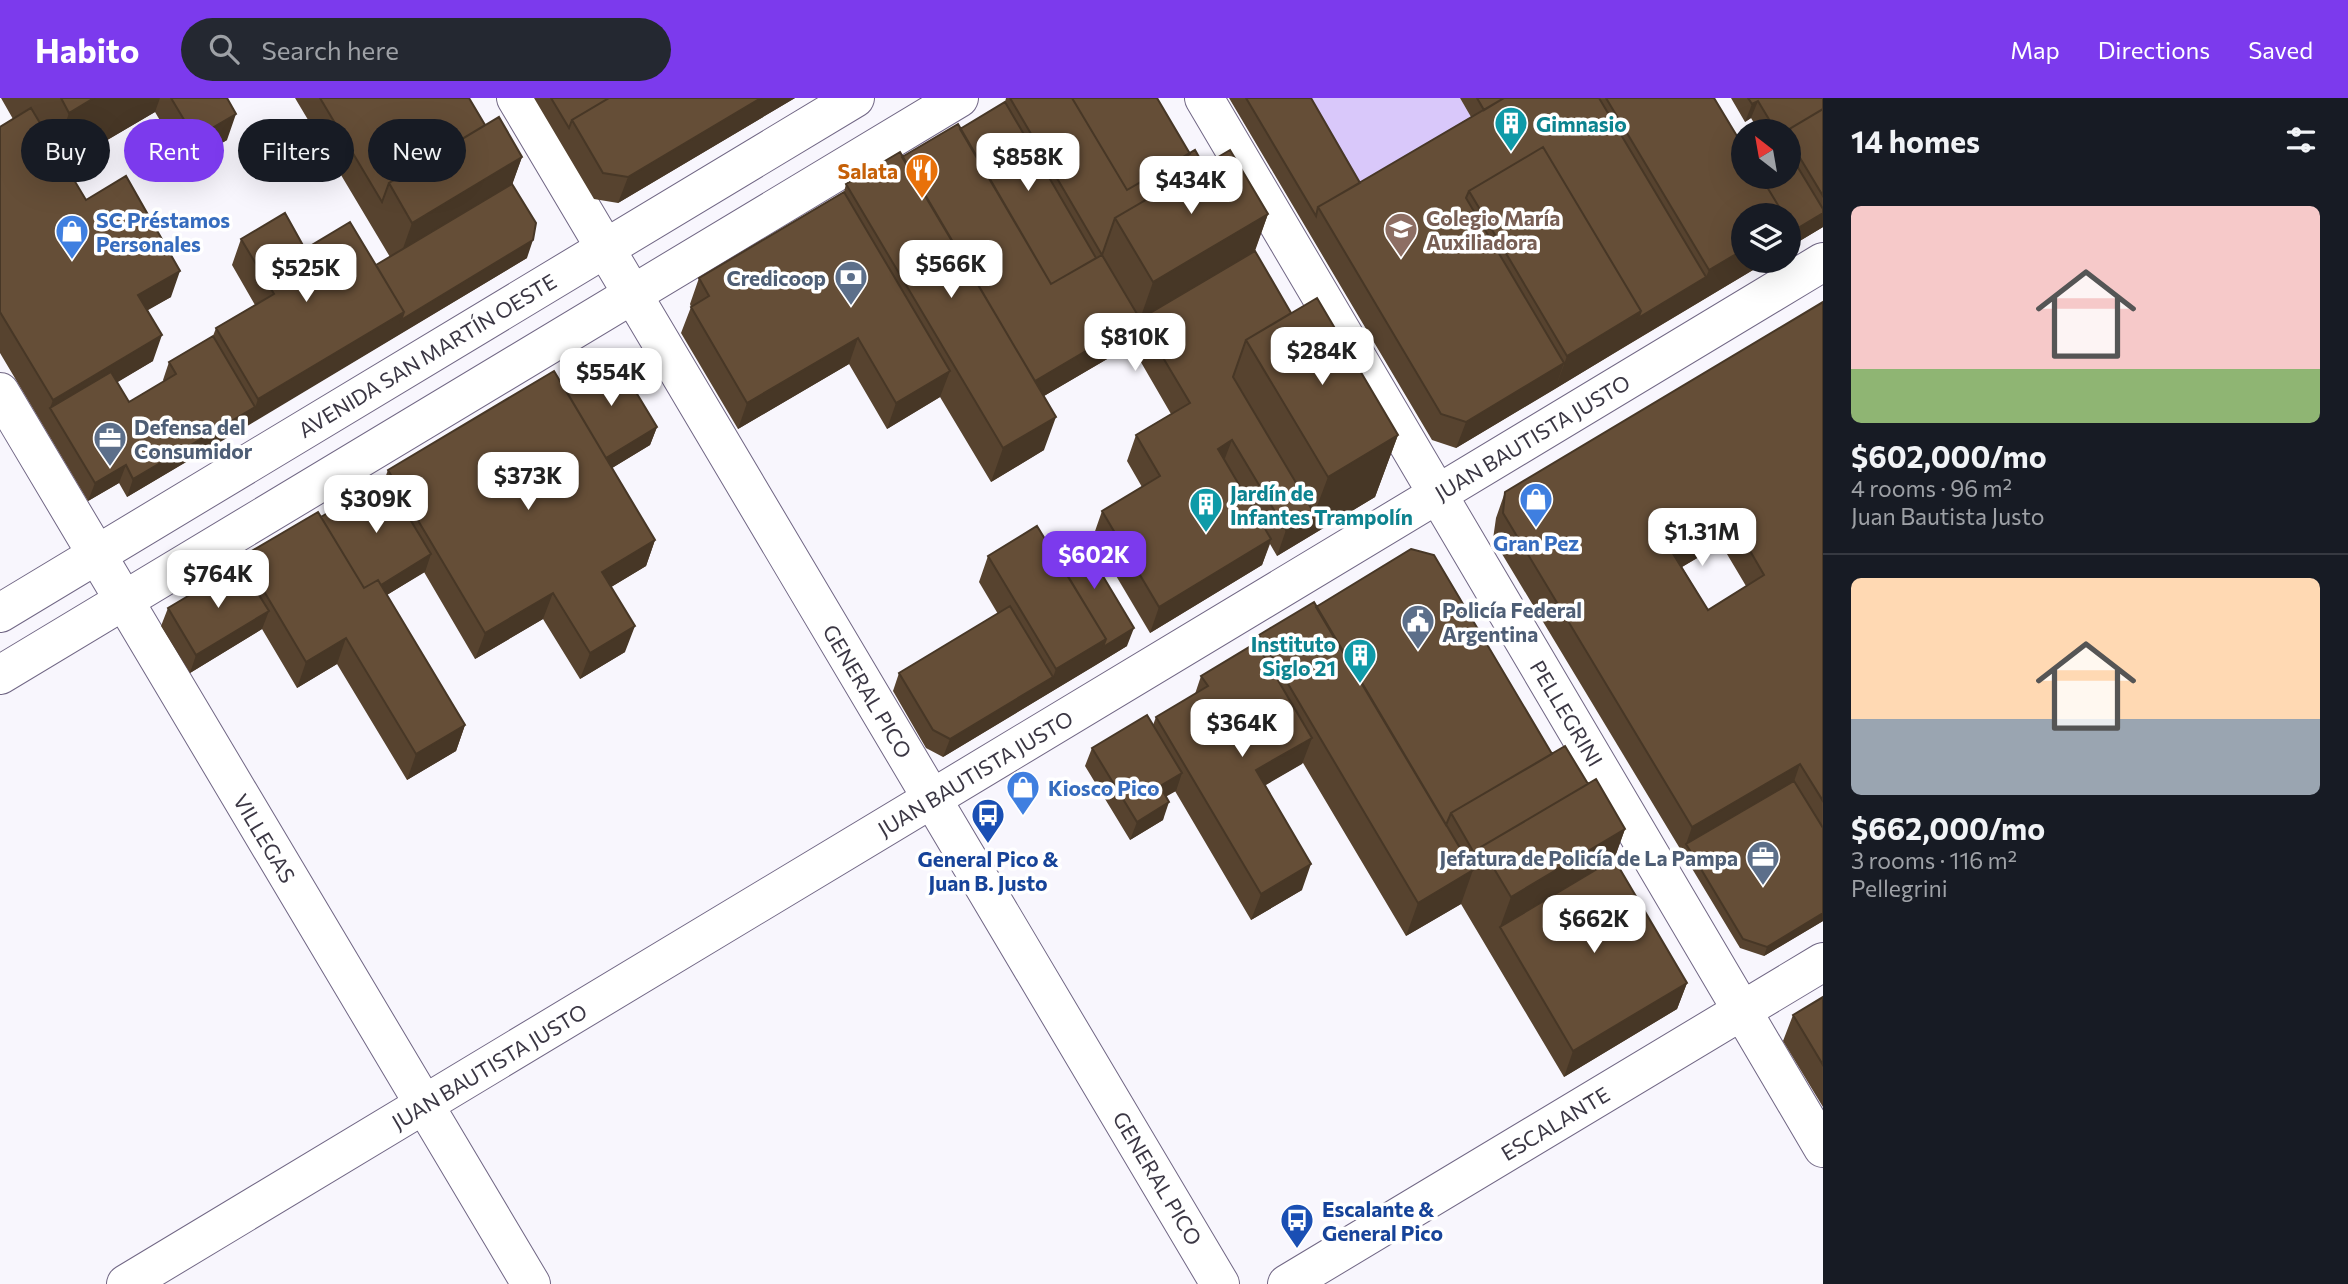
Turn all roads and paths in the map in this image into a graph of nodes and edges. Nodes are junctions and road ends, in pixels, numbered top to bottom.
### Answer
1 (516, 98) edge
2 (855, 98) edge
3 (958, 98) edge
4 (1204, 98) edge
5 (605, 248) junction
6 (1823, 262) edge
7 (633, 294) junction
8 (0, 392) edge
9 (1437, 494) junction
10 (96, 554) junction
11 (124, 600) junction
12 (0, 613) edge
13 (0, 675) edge
14 (932, 799) junction
15 (1823, 962) edge
16 (1742, 1011) junction
17 (424, 1105) junction
18 (1823, 1148) edge
19 (126, 1284) edge
20 (531, 1284) edge
21 (1220, 1284) edge
22 (1287, 1284) edge

1 - 5 street, GENERAL PICO
2 - 5 street, AVENIDA SAN MARTÍN OESTE
3 - 7 street
4 - 9 street, PELLEGRINI
5 - 7 street, GENERAL PICO
5 - 10 street, AVENIDA SAN MARTÍN OESTE
6 - 9 street, JUAN BAUTISTA JUSTO
7 - 11 street
7 - 14 street, GENERAL PICO
8 - 10 street, VILLEGAS
9 - 14 street, JUAN BAUTISTA JUSTO
9 - 16 street, PELLEGRINI
10 - 11 street, VILLEGAS
10 - 12 street, AVENIDA SAN MARTÍN OESTE
11 - 13 street
11 - 17 street, VILLEGAS
14 - 17 street, JUAN BAUTISTA JUSTO
14 - 21 street, GENERAL PICO
15 - 16 street, ESCALANTE
16 - 18 street, PELLEGRINI
16 - 22 street, ESCALANTE
17 - 19 street, JUAN BAUTISTA JUSTO
17 - 20 street, VILLEGAS

